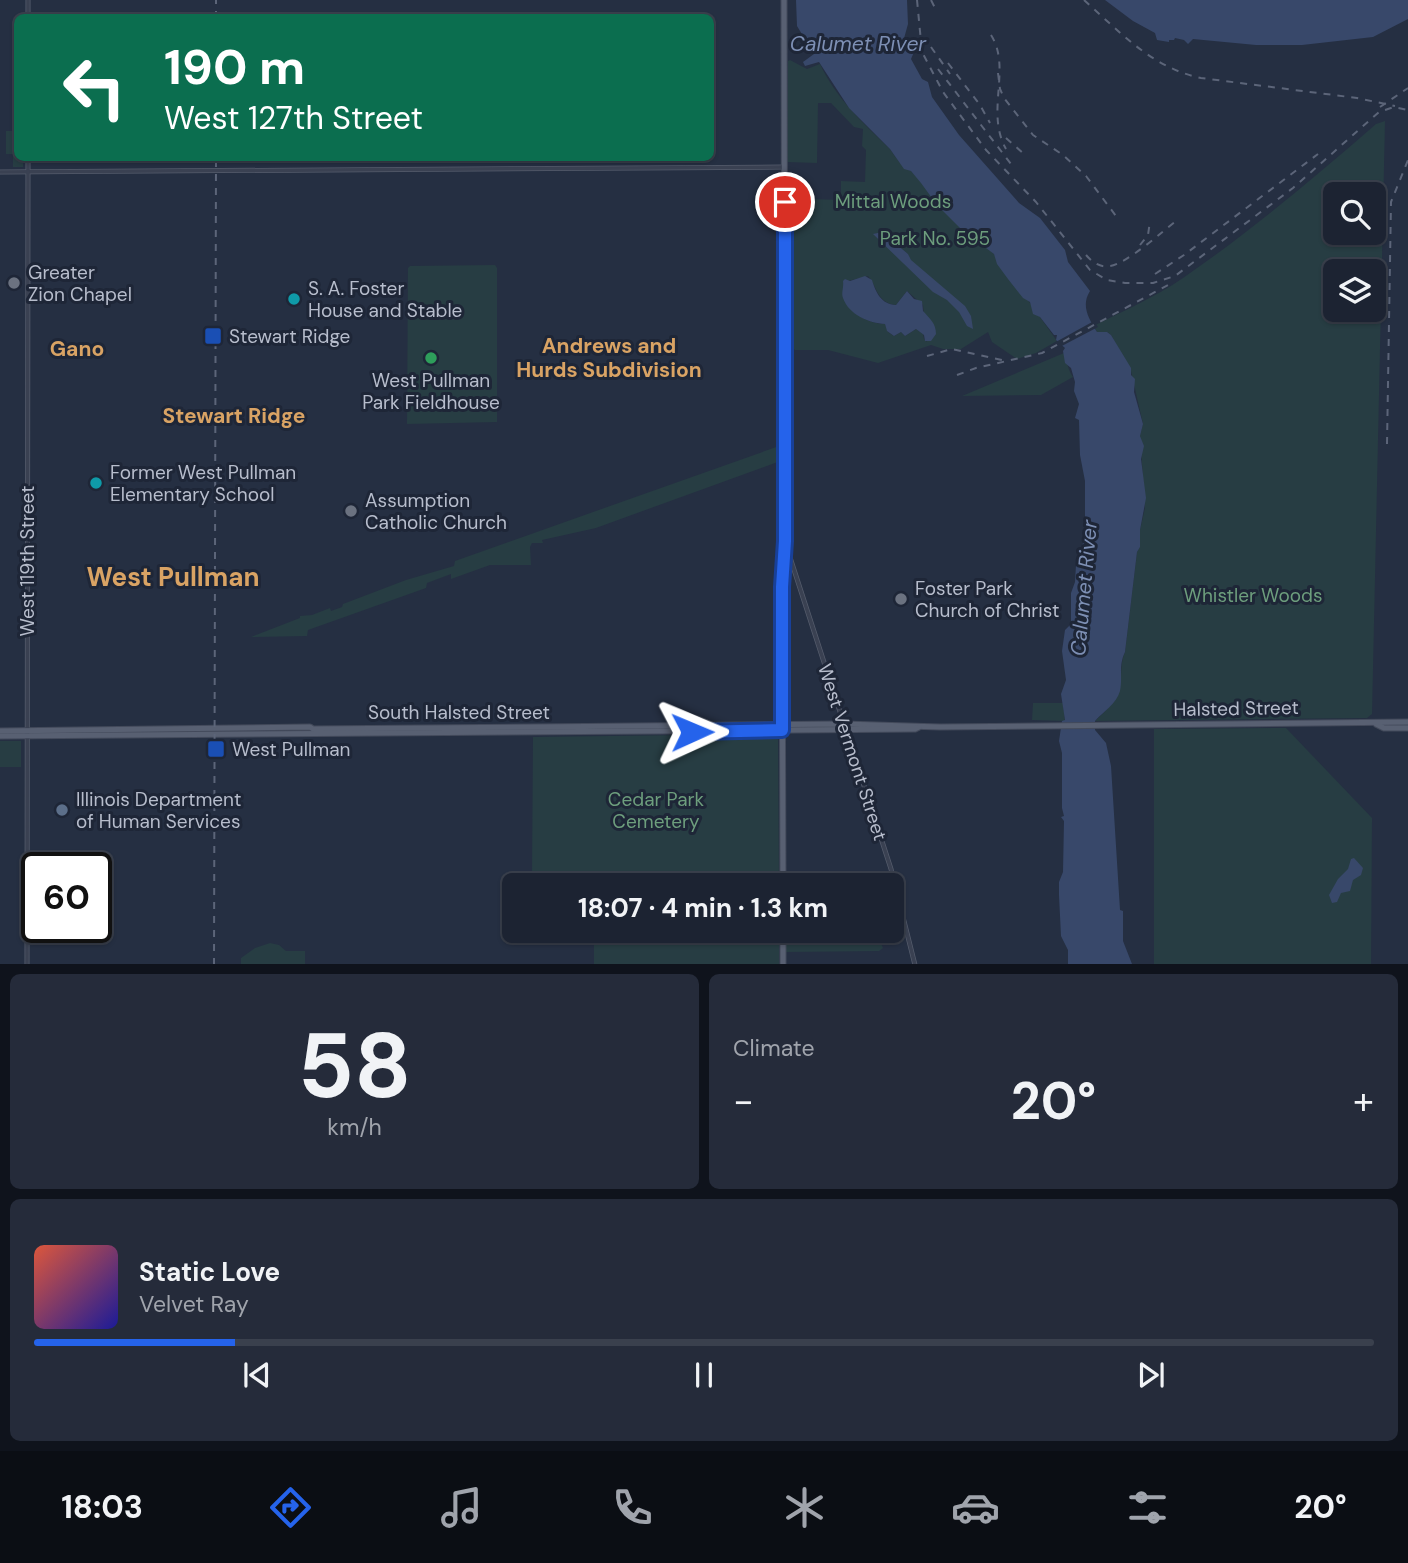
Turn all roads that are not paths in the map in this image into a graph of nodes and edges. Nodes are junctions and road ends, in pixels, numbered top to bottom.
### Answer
1 (784, 0) edge
2 (28, 161) edge
3 (784, 167) junction
4 (0, 172) edge
5 (28, 172) junction
6 (785, 541) junction
7 (1408, 722) edge
8 (1376, 724) junction
9 (1095, 726) joint
10 (845, 727) junction
11 (782, 728) junction
12 (1408, 728) edge
13 (26, 733) junction
14 (0, 734) edge
15 (783, 873) edge
16 (783, 943) edge
17 (27, 964) edge
18 (783, 964) edge
19 (915, 964) edge

1 - 3 main road
2 - 5 street, West 119th Street
3 - 5 street
3 - 6 main road
4 - 5 street
5 - 13 street, West 119th Street
6 - 10 street, West Vermont Street
6 - 11 main road
7 - 8 main road, Halsted Street
8 - 9 main road, Halsted Street
8 - 12 main road, Halsted Street
9 - 10 main road, South Halsted Street
10 - 11 main road, South Halsted Street
10 - 19 street, West Vermont Street
11 - 13 main road, South Halsted Street
11 - 15 main road
13 - 14 main road, South Halsted Street
13 - 17 street, West 119th Street
16 - 18 main road

